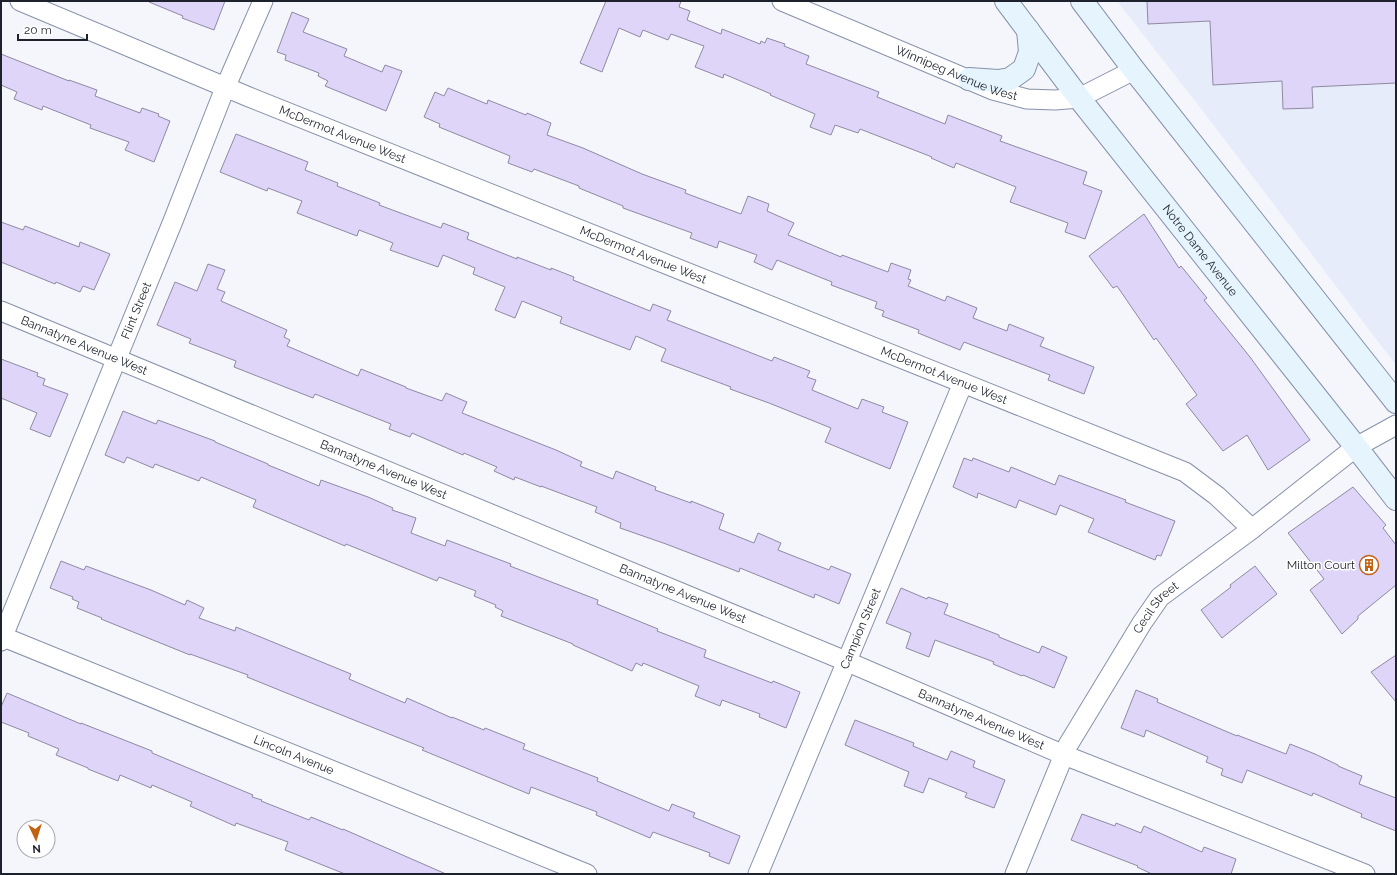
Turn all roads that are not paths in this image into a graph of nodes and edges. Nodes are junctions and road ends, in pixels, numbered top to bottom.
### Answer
1 (20, 1) edge
2 (263, 1) edge
3 (782, 1) edge
4 (1006, 1) edge
5 (1082, 1) edge
6 (1028, 30) junction
7 (1134, 70) junction
8 (968, 79) junction
9 (225, 88) junction
10 (1079, 98) junction
11 (1, 311) edge
12 (117, 358) junction
13 (963, 383) junction
14 (1396, 402) edge
15 (1396, 425) edge
16 (1356, 447) junction
17 (1396, 499) edge
18 (1252, 529) junction
19 (1, 638) edge
20 (848, 662) junction
21 (1064, 755) junction
22 (587, 874) edge
23 (758, 874) edge
24 (1016, 874) edge
25 (1365, 874) edge

1 - 9 street, McDermot Avenue West
2 - 9 street, Flint Street
3 - 8 street, Winnipeg Avenue West
4 - 6 main road, Notre Dame Avenue
5 - 7 main road
6 - 8 main road
6 - 10 main road, Notre Dame Avenue
7 - 10 street, Winnipeg Avenue West
7 - 14 main road
8 - 10 street, Winnipeg Avenue West
9 - 12 street, Flint Street
9 - 13 street, McDermot Avenue West
10 - 16 main road, Notre Dame Avenue
11 - 12 street, Bannatyne Avenue West
12 - 19 street, Flint Street
12 - 20 street, Bannatyne Avenue West
13 - 18 street, McDermot Avenue West
13 - 20 street, Campion Street
15 - 16 street, Cecil Street
16 - 17 main road, Notre Dame Avenue
16 - 18 street, Cecil Street
18 - 21 street, Cecil Street
19 - 22 street, Lincoln Avenue
20 - 21 street, Bannatyne Avenue West
20 - 23 street, Campion Street
21 - 24 street, Cecil Street
21 - 25 street, Bannatyne Avenue West

